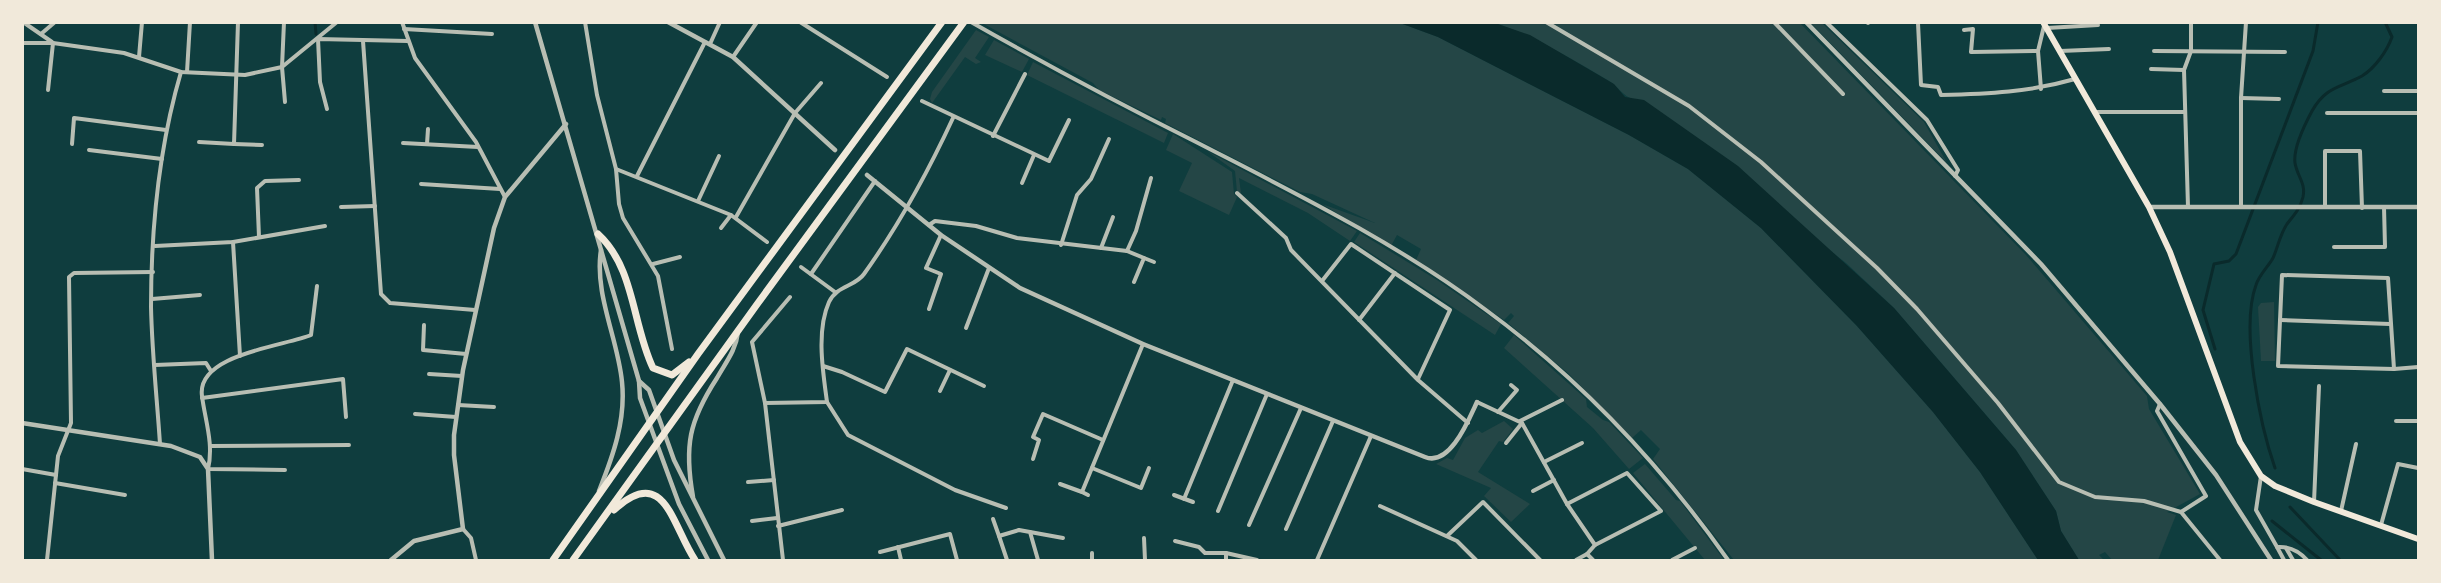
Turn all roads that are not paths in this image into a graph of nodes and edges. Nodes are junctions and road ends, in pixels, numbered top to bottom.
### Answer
1 (23, 22) edge
2 (55, 22) edge
3 (142, 22) edge
4 (190, 22) edge
5 (238, 22) edge
6 (285, 22) edge
7 (337, 22) edge
8 (402, 22) edge
9 (534, 22) edge
10 (585, 22) edge
11 (668, 22) edge
12 (720, 22) edge
13 (757, 22) edge
14 (800, 22) edge
15 (942, 22) edge
16 (964, 22) edge
17 (970, 22) edge
18 (1546, 22) edge
19 (1774, 22) edge
20 (1806, 22) edge
21 (1826, 22) edge
22 (2191, 22) edge
23 (2246, 22) edge
24 (1918, 23) edge
25 (2045, 25) edge
26 (2098, 25) dead end
27 (404, 29) junction
28 (1964, 30) dead end
29 (40, 34) junction
30 (492, 34) dead end
31 (318, 39) junction
32 (363, 41) junction
33 (408, 41) junction
34 (22, 43) edge
35 (52, 43) junction
36 (708, 43) junction
37 (2109, 49) dead end
38 (2038, 51) junction
39 (2060, 51) junction
40 (2154, 51) dead end
41 (2191, 51) junction
42 (2246, 52) junction
43 (2285, 52) dead end
44 (139, 57) junction
45 (733, 57) junction
46 (282, 67) junction
47 (2151, 69) dead end
48 (2184, 70) junction
49 (181, 72) junction
50 (187, 72) junction
51 (1025, 74) dead end
52 (235, 75) junction
53 (887, 77) dead end
54 (2076, 79) junction
55 (821, 83) dead end
56 (2041, 89) junction
57 (48, 90) dead end
58 (2384, 91) dead end
59 (2418, 91) edge
60 (1843, 93) dead end
61 (2241, 98) junction
62 (2278, 99) dead end
63 (922, 101) dead end
64 (285, 102) dead end
65 (327, 109) dead end
66 (2096, 112) junction
67 (2185, 112) junction
68 (795, 113) junction
69 (2327, 113) dead end
70 (2418, 113) edge
71 (953, 118) junction
72 (1069, 120) dead end
73 (566, 124) junction
74 (428, 129) dead end
75 (166, 130) junction
76 (993, 136) junction
77 (1109, 139) dead end
78 (199, 142) dead end
79 (403, 143) dead end
80 (72, 144) dead end
81 (234, 144) junction
82 (427, 144) junction
83 (262, 145) dead end
84 (478, 147) junction
85 (89, 150) dead end
86 (836, 150) dead end
87 (1034, 155) junction
88 (719, 156) dead end
89 (162, 159) junction
90 (616, 169) junction
91 (867, 175) dead end
92 (638, 176) junction
93 (1955, 176) junction
94 (1151, 178) dead end
95 (299, 180) dead end
96 (875, 181) junction
97 (1022, 183) dead end
98 (421, 184) dead end
99 (501, 189) junction
100 (1237, 193) dead end
101 (505, 197) junction
102 (698, 201) junction
103 (375, 206) junction
104 (341, 207) dead end
105 (907, 207) junction
106 (2149, 207) junction
107 (2188, 207) junction
108 (2241, 207) junction
109 (2325, 207) junction
110 (2384, 207) junction
111 (2418, 207) edge
112 (2362, 208) junction
113 (734, 216) junction
114 (1113, 218) dead end
115 (928, 225) junction
116 (325, 226) dead end
117 (721, 228) dead end
118 (598, 234) junction
119 (941, 235) junction
120 (259, 237) junction
121 (233, 242) junction
122 (767, 242) dead end
123 (1061, 245) junction
124 (155, 246) junction
125 (601, 247) junction
126 (2334, 247) dead end
127 (1101, 248) junction
128 (1127, 251) junction
129 (680, 256) dead end
130 (1144, 258) junction
131 (1154, 262) dead end
132 (653, 264) junction
133 (801, 267) dead end
134 (989, 268) junction
135 (153, 272) junction
136 (1395, 273) junction
137 (811, 274) junction
138 (1322, 281) junction
139 (1134, 282) dead end
140 (317, 286) dead end
141 (835, 291) junction
142 (200, 295) dead end
143 (790, 297) dead end
144 (152, 299) junction
145 (929, 309) dead end
146 (475, 310) junction
147 (1359, 320) junction
148 (2280, 320) junction
149 (2390, 324) junction
150 (424, 325) dead end
151 (966, 328) dead end
152 (738, 329) junction
153 (1143, 344) junction
154 (672, 349) dead end
155 (466, 354) junction
156 (698, 354) junction
157 (240, 356) junction
158 (155, 365) junction
159 (823, 366) junction
160 (2418, 368) edge
161 (2394, 369) junction
162 (950, 370) junction
163 (211, 371) junction
164 (429, 374) dead end
165 (462, 376) junction
166 (1233, 380) junction
167 (1418, 380) junction
168 (639, 381) junction
169 (1511, 384) dead end
170 (984, 386) dead end
171 (2319, 386) dead end
172 (940, 391) dead end
173 (1266, 394) junction
174 (202, 398) junction
175 (1562, 400) dead end
176 (827, 402) junction
177 (1477, 402) joint
178 (765, 403) junction
179 (2160, 404) junction
180 (458, 405) junction
181 (494, 407) dead end
182 (1301, 408) junction
183 (1498, 412) junction
184 (657, 413) junction
185 (415, 414) dead end
186 (346, 417) dead end
187 (456, 417) junction
188 (1333, 421) junction
189 (2418, 421) edge
190 (1521, 422) junction
191 (2396, 422) dead end
192 (22, 423) edge
193 (1468, 423) junction
194 (649, 424) junction
195 (66, 431) junction
196 (664, 433) junction
197 (1371, 436) junction
198 (1103, 440) junction
199 (1506, 443) dead end
200 (1582, 443) dead end
201 (160, 444) junction
202 (656, 444) junction
203 (2356, 444) dead end
204 (349, 445) dead end
205 (210, 446) junction
206 (1033, 459) dead end
207 (1544, 462) junction
208 (208, 468) junction
209 (1092, 468) junction
210 (1149, 468) dead end
211 (2418, 468) edge
212 (22, 469) edge
213 (285, 470) dead end
214 (56, 475) junction
215 (2261, 476) junction
216 (774, 480) junction
217 (1554, 480) junction
218 (748, 482) dead end
219 (55, 483) junction
220 (1060, 484) dead end
221 (1533, 490) dead end
222 (1082, 492) junction
223 (125, 495) dead end
224 (1088, 495) dead end
225 (1174, 495) dead end
226 (596, 499) junction
227 (1184, 499) junction
228 (1193, 502) dead end
229 (2314, 502) junction
230 (1567, 504) junction
231 (695, 506) junction
232 (1380, 506) dead end
233 (1006, 508) dead end
234 (842, 510) dead end
235 (1218, 511) dead end
236 (2341, 511) junction
237 (2181, 512) junction
238 (777, 518) junction
239 (603, 519) junction
240 (993, 519) dead end
241 (752, 520) dead end
242 (1249, 525) dead end
243 (778, 526) junction
244 (2381, 526) junction
245 (463, 529) junction
246 (1286, 529) dead end
247 (1030, 532) junction
248 (999, 536) junction
249 (1447, 536) junction
250 (1063, 538) dead end
251 (1144, 538) dead end
252 (2418, 539) edge
253 (1175, 541) dead end
254 (1595, 545) junction
255 (2285, 546) junction
256 (898, 547) junction
257 (2277, 547) junction
258 (1695, 548) dead end
259 (880, 552) dead end
260 (1092, 553) dead end
261 (1226, 553) junction
262 (1587, 554) junction
263 (1257, 560) edge
264 (1317, 560) edge
265 (47, 561) edge
266 (212, 561) edge
267 (391, 561) edge
268 (476, 561) edge
269 (553, 561) edge
270 (573, 561) edge
271 (695, 561) edge
272 (708, 561) edge
273 (724, 561) edge
274 (783, 561) edge
275 (901, 561) edge
276 (957, 561) edge
277 (1007, 561) edge
278 (1038, 561) edge
279 (1092, 561) edge
280 (1145, 561) edge
281 (1226, 561) edge
282 (1476, 561) edge
283 (1540, 561) edge
284 (1576, 561) edge
285 (1593, 561) edge
286 (1672, 561) edge
287 (1728, 561) edge
288 (2220, 561) edge
289 (2271, 561) edge
290 (2284, 561) edge
291 (2293, 561) edge
292 (2307, 561) edge

1 - 29 street
2 - 29 street
3 - 44 street
4 - 50 street
5 - 52 street
6 - 46 street
7 - 31 street
8 - 27 street
9 - 73 street
10 - 90 street
11 - 36 street
12 - 36 street
13 - 45 street
14 - 53 street
15 - 156 highway
16 - 152 highway
17 - 287 street
18 - 237 street
19 - 60 street
20 - 93 street
21 - 93 street
22 - 41 street
23 - 42 street
24 - 56 street
25 - 26 street
25 - 38 street
25 - 39 main road
27 - 30 street
27 - 33 street
28 - 38 street
29 - 35 street
31 - 32 street
31 - 46 street
31 - 65 street
32 - 33 street
32 - 103 street
33 - 84 street
34 - 35 street
35 - 44 street
35 - 57 street
36 - 45 street
36 - 92 street
37 - 39 street
38 - 56 street
39 - 54 main road
40 - 41 street
41 - 42 street
41 - 48 street
42 - 43 street
42 - 61 street
44 - 49 street
45 - 68 street
46 - 52 street
46 - 64 street
47 - 48 street
48 - 67 street
49 - 50 street
49 - 75 street
50 - 52 street
51 - 76 street
52 - 81 street
54 - 56 street
54 - 66 main road
55 - 68 street
58 - 59 street
61 - 62 street
61 - 108 street
63 - 71 street
66 - 67 street
66 - 106 main road
67 - 107 street
68 - 86 street
68 - 113 street
69 - 70 street
71 - 76 street
71 - 105 street
72 - 87 street
73 - 101 street
73 - 118 street
74 - 82 street
75 - 80 street
75 - 89 street
76 - 87 street
77 - 123 street
78 - 81 street
79 - 82 street
81 - 83 street
82 - 84 street
84 - 99 street
85 - 89 street
87 - 97 street
88 - 102 street
89 - 124 street
90 - 92 street
90 - 132 street
91 - 96 street
92 - 102 street
93 - 179 street
94 - 128 street
95 - 120 street
96 - 105 street
96 - 137 street
98 - 99 street
99 - 101 street
100 - 138 street
101 - 146 street
102 - 113 street
103 - 104 street
103 - 146 street
105 - 115 street
105 - 141 street
106 - 107 street
106 - 215 main road
107 - 108 street
108 - 109 street
109 - 112 street
109 - 112 street
110 - 111 street
110 - 112 street
110 - 126 street
113 - 117 street
113 - 122 street
114 - 127 street
115 - 119 street
115 - 123 street
116 - 120 street
118 - 125 street
118 - 156 highway
119 - 134 street
119 - 145 street
120 - 121 street
121 - 124 street
121 - 157 street
123 - 127 street
124 - 135 street
125 - 168 street
125 - 226 street
127 - 128 street
128 - 130 street
129 - 132 street
130 - 131 street
130 - 139 street
132 - 154 street
133 - 137 street
134 - 151 street
134 - 153 street
135 - 144 street
135 - 195 street
136 - 138 street
136 - 147 street
136 - 167 street
137 - 141 street
138 - 147 street
140 - 157 street
141 - 159 street
142 - 144 street
143 - 178 street
144 - 158 street
146 - 155 street
147 - 167 street
148 - 149 street
148 - 149 street
148 - 161 street
149 - 161 street
150 - 155 street
152 - 196 highway
152 - 231 street
153 - 166 street
153 - 198 street
155 - 165 street
156 - 184 highway
157 - 163 street
158 - 163 street
158 - 201 street
159 - 162 street
159 - 176 street
160 - 161 street
162 - 170 street
162 - 172 street
163 - 174 street
164 - 165 street
165 - 180 street
166 - 173 street
166 - 227 street
167 - 193 street
168 - 184 street
168 - 194 street
169 - 183 street
171 - 229 street
173 - 182 street
173 - 235 street
174 - 186 street
174 - 205 street
175 - 190 street
176 - 178 street
176 - 233 street
177 - 183 street
177 - 193 street
178 - 216 street
179 - 237 street
179 - 289 street
180 - 181 street
180 - 187 street
182 - 188 street
182 - 242 street
183 - 190 street
184 - 194 highway
184 - 196 street
185 - 187 street
187 - 245 street
188 - 197 street
188 - 246 street
189 - 191 street
190 - 199 street
190 - 207 street
192 - 195 street
193 - 197 street
194 - 202 street
194 - 226 highway
195 - 201 street
195 - 214 street
196 - 202 highway
196 - 231 street
197 - 264 street
198 - 206 street
198 - 209 street
200 - 207 street
201 - 208 street
202 - 239 highway
202 - 272 street
203 - 236 street
204 - 205 street
205 - 208 street
207 - 217 street
208 - 213 street
208 - 266 street
209 - 210 street
209 - 222 street
211 - 244 street
212 - 214 street
214 - 219 street
215 - 229 main road
215 - 257 street
216 - 218 street
216 - 238 street
217 - 221 street
217 - 230 street
219 - 223 street
219 - 265 street
220 - 222 street
222 - 224 street
225 - 227 street
226 - 269 highway
227 - 228 street
229 - 236 main road
230 - 254 street
230 - 254 street
231 - 273 street
232 - 249 street
234 - 243 street
236 - 244 main road
237 - 288 street
238 - 241 street
238 - 243 street
239 - 270 highway
239 - 271 highway
240 - 248 street
243 - 274 street
244 - 252 main road
245 - 267 street
245 - 268 street
247 - 248 street
247 - 250 street
247 - 278 street
248 - 277 street
249 - 282 street
249 - 283 street
251 - 280 street
253 - 261 street
254 - 262 street
255 - 257 street
255 - 291 street
255 - 292 street
256 - 259 street
256 - 275 street
256 - 276 street
257 - 290 street
258 - 286 street
260 - 279 street
261 - 263 street
261 - 281 street
262 - 284 street
262 - 285 street

